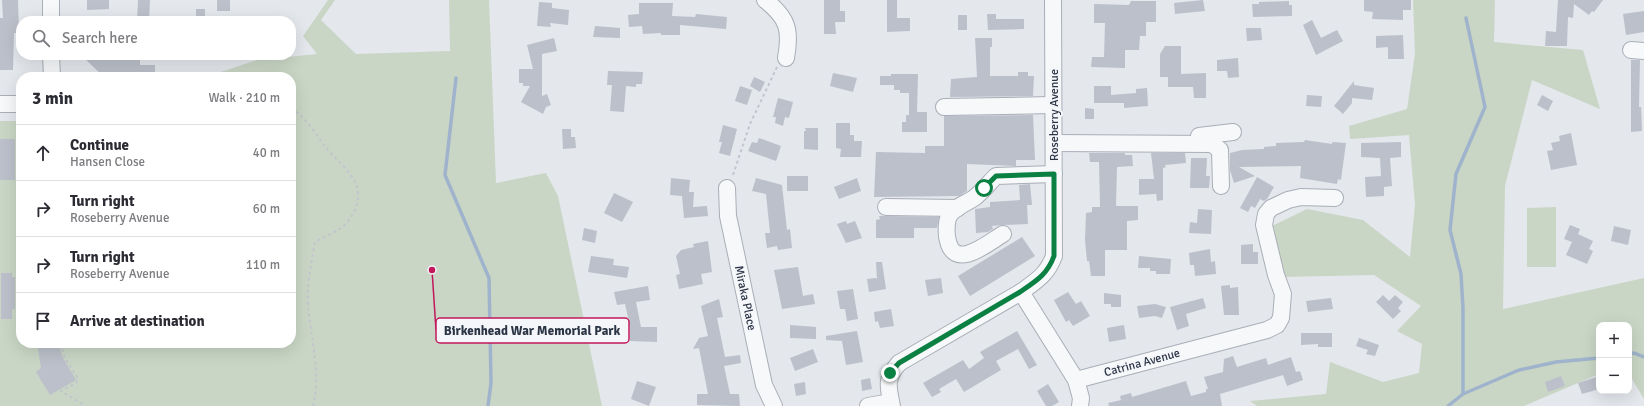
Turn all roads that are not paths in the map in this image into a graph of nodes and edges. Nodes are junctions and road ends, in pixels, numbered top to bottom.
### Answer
1 (51, 0) edge
2 (765, 0) edge
3 (1053, 0) edge
4 (51, 16) edge
5 (786, 58) road end
6 (52, 60) edge
7 (52, 72) edge
8 (0, 104) edge
9 (16, 104) edge
10 (1053, 105) junction
11 (944, 107) dead end
12 (1233, 132) dead end
13 (1054, 140) junction
14 (1054, 174) junction
15 (1221, 186) dead end
16 (727, 188) road end
17 (1335, 198) dead end
18 (886, 207) dead end
19 (958, 208) junction
20 (1003, 234) dead end
21 (1020, 292) junction
22 (1076, 380) junction
23 (892, 404) edge
24 (774, 406) edge
25 (868, 406) edge
26 (1080, 406) edge

1 - 4 street
2 - 5 street
3 - 10 street, Roseberry Avenue
6 - 7 street
8 - 9 street
10 - 11 street
10 - 13 street, Roseberry Avenue
12 - 13 street
13 - 14 street, Roseberry Avenue
13 - 15 street
14 - 19 street
14 - 21 street, Roseberry Avenue
16 - 24 street, Miraka Place
17 - 22 street, Catrina Avenue
18 - 19 street
19 - 20 street
21 - 22 street
21 - 23 street, Roseberry Avenue
22 - 26 street
23 - 25 street

